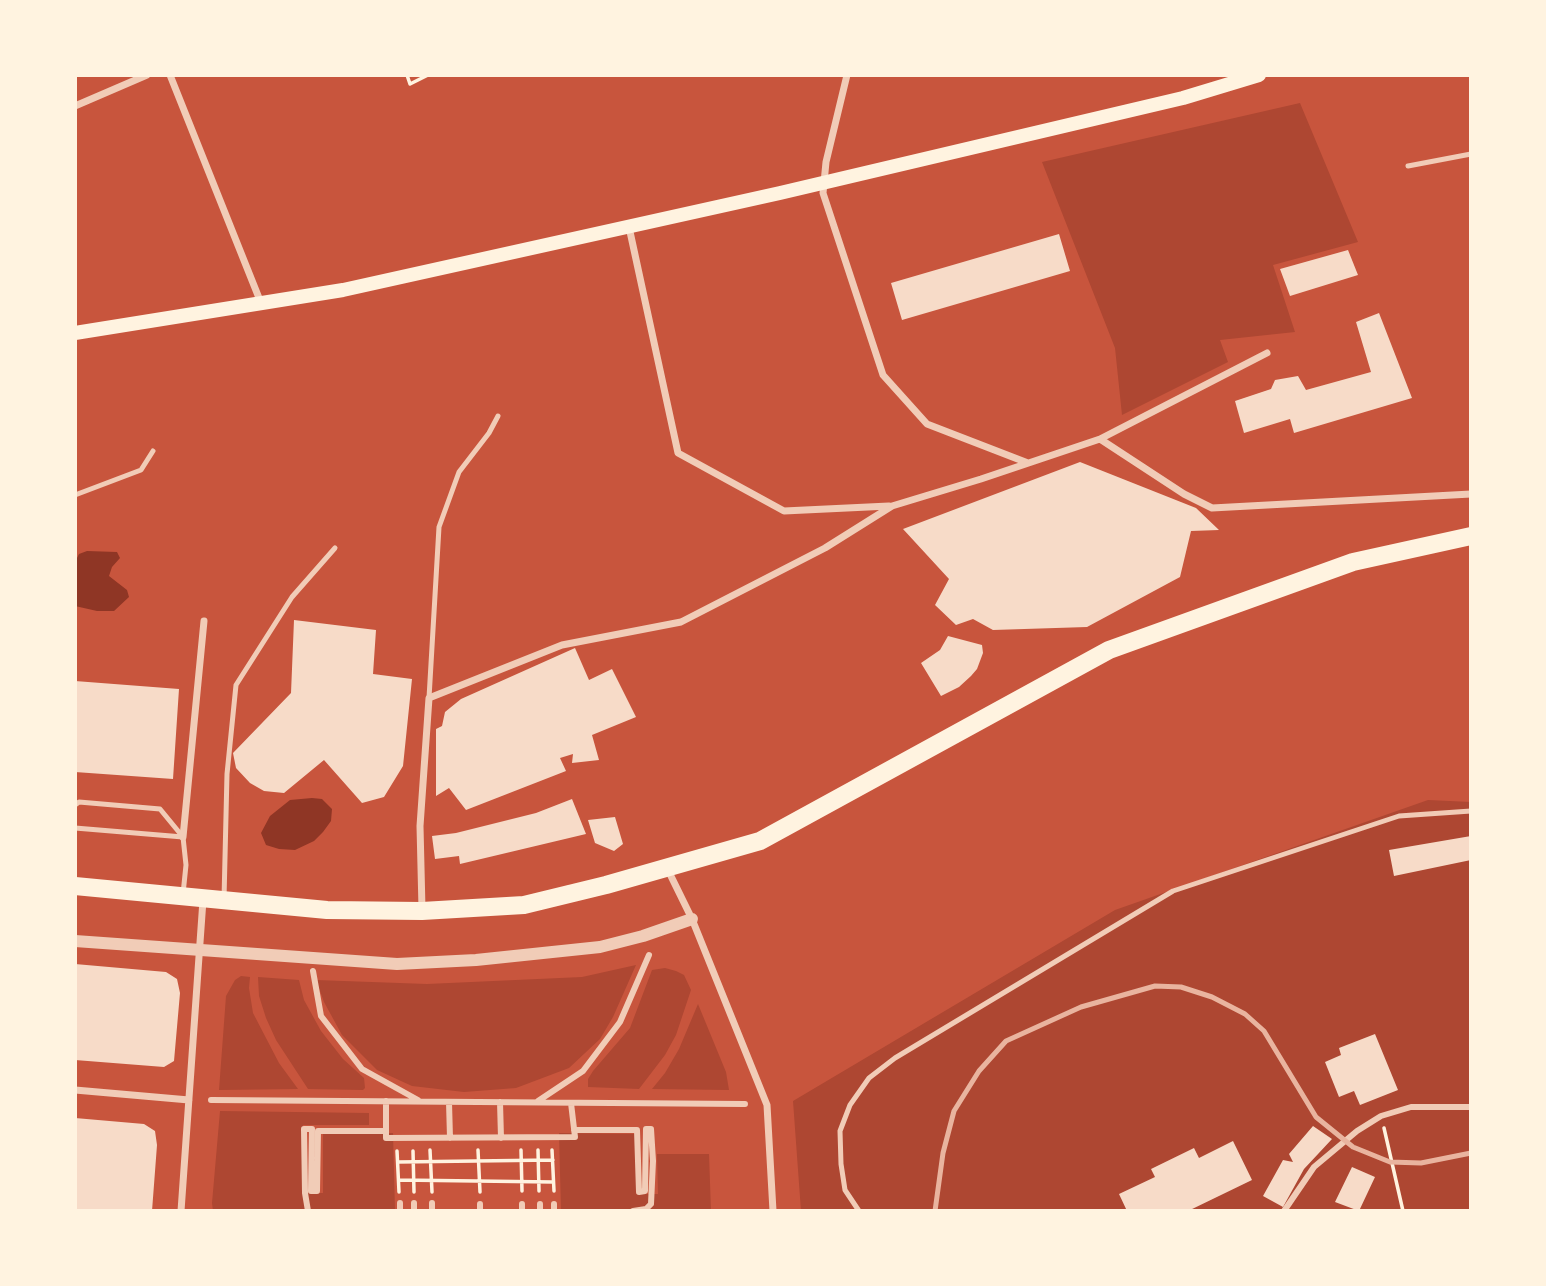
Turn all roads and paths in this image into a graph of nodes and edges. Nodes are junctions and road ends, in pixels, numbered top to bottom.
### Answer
1 (147, 75) edge
2 (170, 75) edge
3 (407, 75) edge
4 (428, 75) edge
5 (848, 75) edge
6 (1259, 75) edge
7 (75, 106) edge
8 (1471, 154) edge
9 (1408, 166) dead end
10 (824, 183) junction
11 (629, 226) junction
12 (261, 303) junction
13 (75, 334) edge
14 (1267, 354) dead end
15 (498, 416) dead end
16 (1100, 439) junction
17 (153, 452) dead end
18 (1028, 463) junction
19 (1471, 494) edge
20 (75, 495) edge
21 (892, 506) junction
22 (1471, 537) edge
23 (335, 548) dead end
24 (204, 621) dead end
25 (429, 698) junction
26 (75, 806) edge
27 (1471, 811) edge
28 (75, 828) edge
29 (183, 837) junction
30 (667, 868) junction
31 (75, 886) edge
32 (183, 897) junction
33 (203, 900) junction
34 (224, 902) junction
35 (422, 911) junction
36 (692, 919) junction
37 (75, 941) edge
38 (201, 950) junction
39 (649, 955) dead end
40 (313, 971) dead end
41 (75, 1090) edge
42 (189, 1100) junction
43 (211, 1100) dead end
44 (386, 1101) junction
45 (421, 1102) junction
46 (449, 1102) junction
47 (500, 1102) junction
48 (536, 1102) junction
49 (571, 1102) junction
50 (744, 1104) dead end
51 (1471, 1107) edge
52 (1381, 1116) junction
53 (574, 1130) junction
54 (386, 1131) junction
55 (396, 1138) junction
56 (412, 1138) junction
57 (430, 1138) junction
58 (450, 1138) junction
59 (478, 1138) junction
60 (501, 1138) junction
61 (520, 1138) junction
62 (538, 1138) junction
63 (552, 1138) junction
64 (538, 1160) junction
65 (553, 1160) junction
66 (431, 1161) junction
67 (479, 1161) junction
68 (521, 1161) junction
69 (398, 1162) junction
70 (413, 1162) junction
71 (399, 1180) junction
72 (414, 1180) junction
73 (431, 1181) junction
74 (480, 1181) junction
75 (522, 1182) junction
76 (539, 1182) junction
77 (553, 1182) junction
78 (400, 1207) edge
79 (414, 1207) edge
80 (432, 1207) edge
81 (480, 1207) edge
82 (522, 1208) edge
83 (540, 1208) edge
84 (554, 1208) edge
85 (647, 1210) edge
86 (181, 1211) edge
87 (308, 1211) edge
88 (633, 1211) edge
89 (773, 1211) edge
90 (859, 1211) edge
91 (1284, 1211) edge
92 (1403, 1211) edge

1 - 7 street
2 - 12 street
3 - 4 path
5 - 10 street
6 - 10 main road
8 - 9 lane
10 - 11 main road
10 - 18 street
11 - 12 main road
11 - 21 street
12 - 13 main road
14 - 16 street
15 - 25 lane
16 - 18 street
16 - 19 street
17 - 20 lane
18 - 21 street
21 - 25 street
22 - 30 main road
23 - 34 lane
24 - 29 street
25 - 35 street
26 - 29 lane
27 - 90 lane
28 - 29 lane
29 - 32 lane
30 - 35 main road
30 - 36 street
31 - 32 main road
32 - 33 main road
33 - 34 main road
33 - 38 street
34 - 35 main road
36 - 38 street
36 - 89 street
37 - 38 street
38 - 42 street
39 - 48 street
40 - 45 street
41 - 42 street
42 - 86 street
43 - 44 street
44 - 45 street
44 - 54 street
45 - 46 street
46 - 47 street
46 - 58 street
47 - 48 street
47 - 60 street
48 - 49 street
49 - 50 street
49 - 53 street
51 - 52 street
52 - 91 street
52 - 92 path
53 - 63 street
53 - 85 street
54 - 55 street
54 - 87 street
55 - 56 street
55 - 69 path
56 - 57 street
56 - 70 path
57 - 58 street
57 - 66 path
58 - 59 street
59 - 60 street
59 - 67 path
60 - 61 street
61 - 62 street
61 - 68 path
62 - 63 street
62 - 64 path
63 - 65 path
64 - 65 path
64 - 68 path
64 - 76 path
65 - 77 path
66 - 67 path
66 - 70 path
66 - 73 path
67 - 68 path
67 - 74 path
68 - 75 path
69 - 70 path
69 - 71 path
70 - 72 path
71 - 72 path
71 - 78 path
72 - 73 path
72 - 79 path
73 - 74 path
73 - 80 path
74 - 75 path
74 - 81 path
75 - 76 path
75 - 82 path
76 - 77 path
76 - 83 path
77 - 84 path
85 - 88 street

